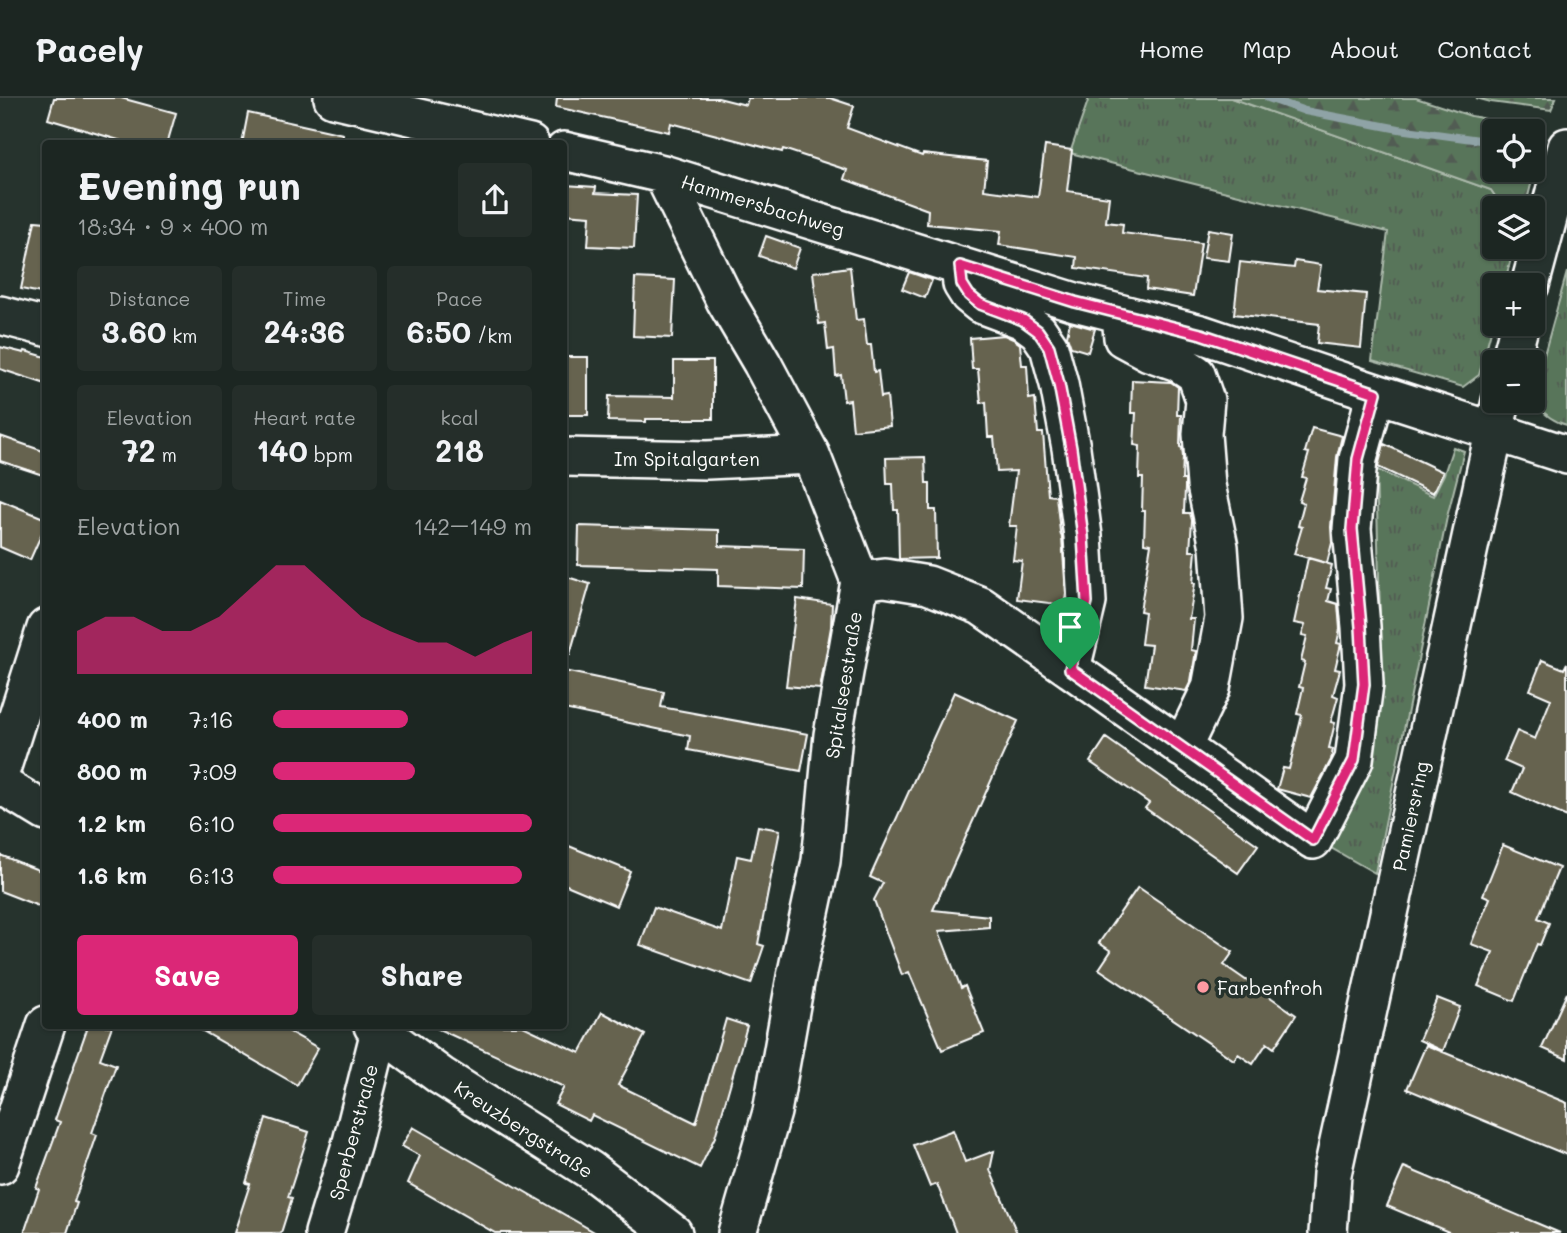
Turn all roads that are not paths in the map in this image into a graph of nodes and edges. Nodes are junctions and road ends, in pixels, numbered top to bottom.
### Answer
1 (333, 98) edge
2 (513, 140) edge
3 (1567, 147) edge
4 (567, 152) edge
5 (663, 174) junction
6 (960, 266) junction
7 (1533, 273) edge
8 (1121, 314) junction
9 (0, 315) edge
10 (42, 326) edge
11 (1376, 393) junction
12 (1498, 416) edge
13 (1567, 455) edge
14 (811, 456) junction
15 (567, 457) edge
16 (860, 581) junction
17 (42, 641) edge
18 (1070, 669) junction
19 (1182, 748) junction
20 (0, 773) edge
21 (0, 784) edge
22 (42, 810) edge
23 (45, 1029) edge
24 (377, 1029) edge
25 (378, 1029) edge
26 (0, 1165) edge
27 (324, 1233) edge
28 (673, 1233) edge
29 (737, 1233) edge
30 (1328, 1233) edge

1 - 2 street
3 - 7 street
4 - 5 street, Hammersbachweg
5 - 6 street, Hammersbachweg
5 - 14 street, Spitalseestraße
6 - 8 street, Hammersbachweg
6 - 18 street
8 - 11 street, Hammersbachweg
8 - 19 street
9 - 10 street
11 - 12 street, Hammersbachweg
11 - 19 street
12 - 13 street, Hammersbachweg
12 - 30 street, Pamiersring
14 - 15 street, Im Spitalgarten
14 - 16 street, Spitalseestraße
16 - 18 street
16 - 29 street, Spitalseestraße
17 - 20 street
18 - 19 street
21 - 22 street
23 - 26 street
24 - 27 street, Sperberstraße
25 - 28 street, Kreuzbergstraße

